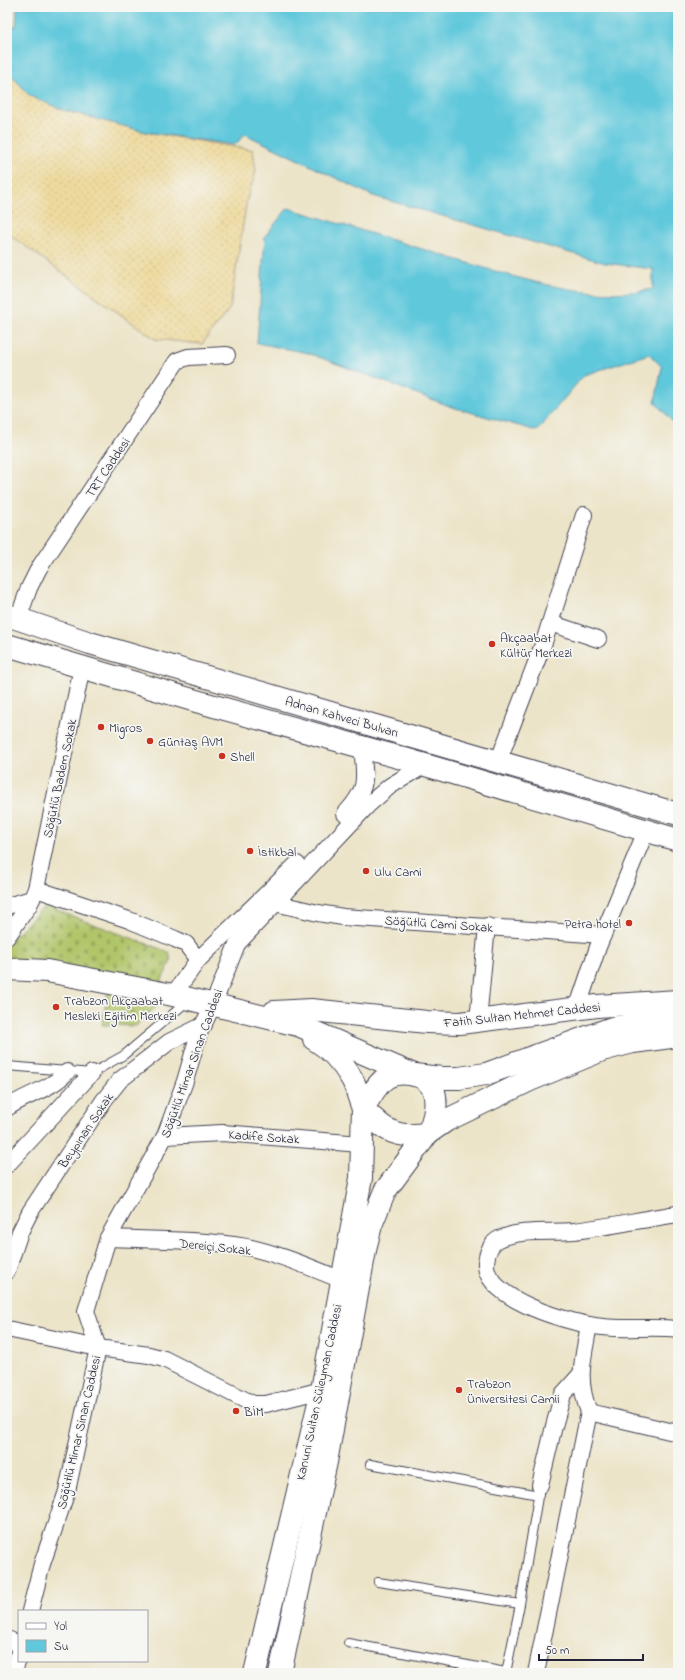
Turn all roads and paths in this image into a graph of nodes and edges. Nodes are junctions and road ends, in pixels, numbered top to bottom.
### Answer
1 (227, 355) dead end
2 (584, 515) dead end
3 (13, 617) edge
4 (550, 623) junction
5 (598, 639) dead end
6 (7, 645) edge
7 (82, 667) junction
8 (362, 746) junction
9 (498, 762) junction
10 (424, 765) junction
11 (678, 814) edge
12 (646, 831) junction
13 (678, 840) edge
14 (34, 894) junction
15 (275, 903) junction
16 (7, 906) edge
17 (487, 926) junction
18 (603, 935) junction
19 (7, 937) edge
20 (198, 960) junction
21 (7, 969) edge
22 (182, 997) junction
23 (678, 1001) edge
24 (213, 1005) junction
25 (577, 1008) junction
26 (247, 1014) junction
27 (678, 1018) edge
28 (274, 1019) junction
29 (478, 1021) junction
30 (204, 1025) junction
31 (678, 1036) edge
32 (7, 1066) edge
33 (18, 1067) junction
34 (7, 1072) edge
35 (67, 1072) junction
36 (92, 1073) junction
37 (414, 1074) junction
38 (10, 1104) edge
39 (363, 1107) junction
40 (428, 1133) junction
41 (165, 1136) junction
42 (362, 1144) junction
43 (7, 1165) edge
44 (678, 1214) edge
45 (108, 1238) junction
46 (7, 1271) edge
47 (342, 1280) junction
48 (589, 1325) junction
49 (7, 1330) edge
50 (678, 1330) edge
51 (98, 1348) junction
52 (580, 1375) junction
53 (322, 1390) junction
54 (589, 1412) junction
55 (678, 1433) edge
56 (370, 1464) dead end
57 (539, 1490) junction
58 (378, 1582) dead end
59 (520, 1604) junction
60 (30, 1610) edge
61 (7, 1639) edge
62 (348, 1643) dead end
63 (18, 1644) edge
64 (18, 1658) edge
65 (506, 1672) edge
66 (14, 1673) edge
67 (255, 1673) edge
68 (280, 1673) edge
69 (536, 1673) edge

1 - 3 street, TRT Caddesi
2 - 4 street
3 - 9 main road, Adnan Kahveci Bulvarı
4 - 5 street
4 - 9 street
6 - 7 main road, Adnan Kahveci Bulvarı
7 - 8 main road, Adnan Kahveci Bulvarı
7 - 14 street, Söğütlü Badem Sokak
8 - 10 main road, Adnan Kahveci Bulvarı
8 - 20 street
9 - 11 main road, Adnan Kahveci Bulvarı
10 - 12 main road, Adnan Kahveci Bulvarı
10 - 15 street, Söğütlü Mimar Sinan Caddesi
12 - 13 main road, Adnan Kahveci Bulvarı
12 - 18 street
14 - 16 street
14 - 19 street, Söğütlü Badem Sokak
14 - 20 street
15 - 17 street, Söğütlü Cami Sokak
15 - 24 street, Söğütlü Mimar Sinan Caddesi
17 - 18 street, Söğütlü Cami Sokak
17 - 29 street
18 - 25 street
20 - 22 street
21 - 22 main road, Fatih Sultan Mehmet Caddesi
22 - 24 main road, Fatih Sultan Mehmet Caddesi
22 - 36 lane
23 - 25 main road, Fatih Sultan Mehmet Caddesi
24 - 26 main road, Fatih Sultan Mehmet Caddesi
24 - 30 street, Söğütlü Mimar Sinan Caddesi
25 - 29 main road, Fatih Sultan Mehmet Caddesi
26 - 28 main road, Fatih Sultan Mehmet Caddesi
26 - 29 main road, Fatih Sultan Mehmet Caddesi
27 - 37 main road, Fatih Sultan Mehmet Caddesi
28 - 37 main road, Fatih Sultan Mehmet Caddesi
28 - 39 main road, Fatih Sultan Mehmet Caddesi
30 - 41 street, Söğütlü Mimar Sinan Caddesi
30 - 46 street, Beypınarı Sokak
31 - 40 main road, Fatih Sultan Mehmet Caddesi
32 - 33 lane
33 - 34 lane
33 - 35 lane
35 - 36 lane
35 - 38 street
36 - 43 street
37 - 39 main road, Fatih Sultan Mehmet Caddesi
37 - 40 main road, Fatih Sultan Mehmet Caddesi
39 - 40 main road, Fatih Sultan Mehmet Caddesi
39 - 42 main road, Kanuni Sultan Süleyman Caddesi
40 - 68 main road, Kanuni Sultan Süleyman Caddesi
41 - 42 street, Kadife Sokak
41 - 45 street, Söğütlü Mimar Sinan Caddesi
42 - 47 main road, Kanuni Sultan Süleyman Caddesi
44 - 48 street
45 - 47 street, Dereiçi Sokak
45 - 51 street, Söğütlü Mimar Sinan Caddesi
47 - 53 main road, Kanuni Sultan Süleyman Caddesi
48 - 50 street
48 - 52 street
49 - 51 street
51 - 53 street
51 - 60 street, Söğütlü Mimar Sinan Caddesi
52 - 54 street
52 - 57 street
53 - 67 main road, Kanuni Sultan Süleyman Caddesi
54 - 55 street
54 - 69 street
56 - 57 lane
57 - 59 lane
58 - 59 lane
59 - 65 lane
61 - 63 street
62 - 65 lane
64 - 66 street

